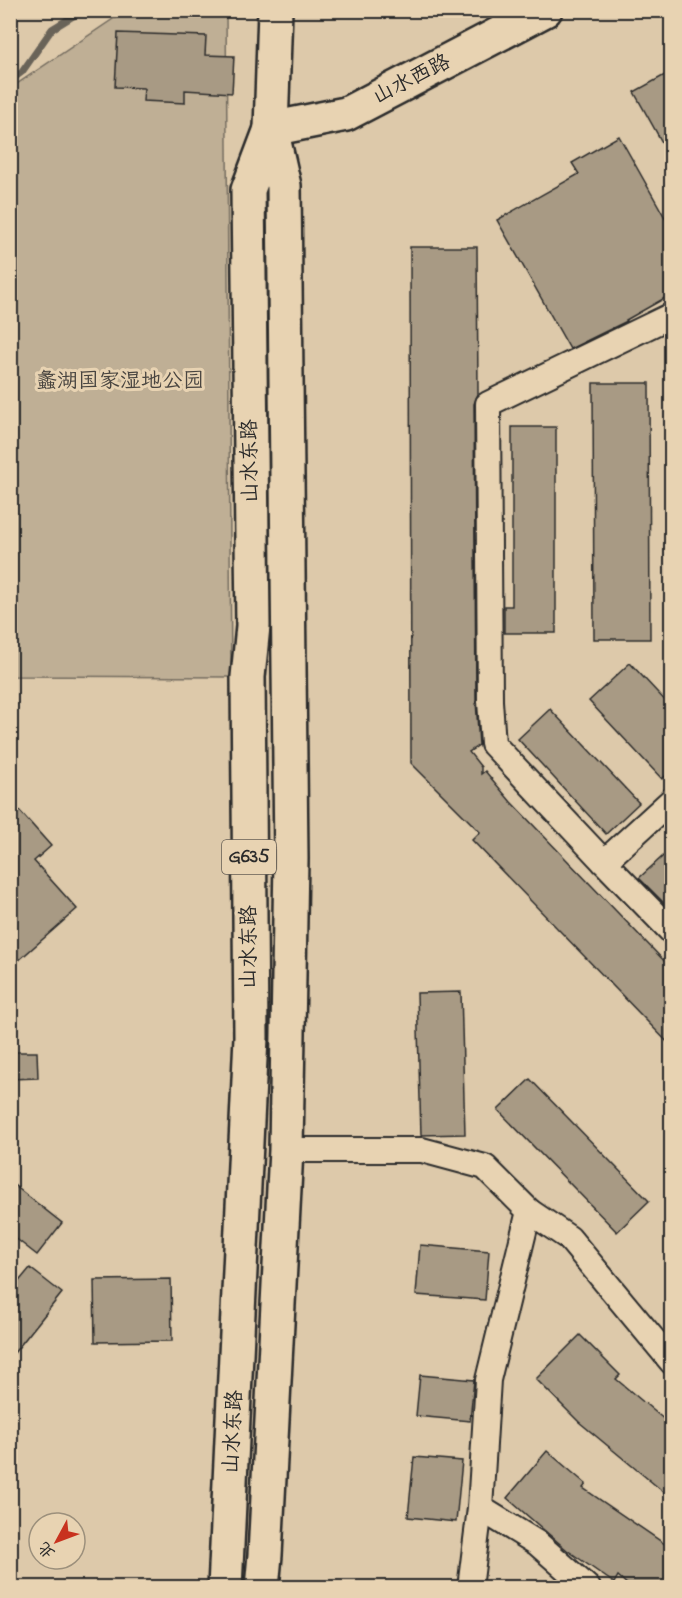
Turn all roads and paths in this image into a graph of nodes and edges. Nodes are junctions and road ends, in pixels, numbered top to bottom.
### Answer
1 (274, 10) edge
2 (545, 10) edge
3 (271, 129) junction
4 (672, 315) edge
5 (672, 800) edge
6 (604, 862) junction
7 (672, 932) edge
8 (286, 1149) junction
9 (529, 1210) junction
10 (672, 1362) edge
11 (480, 1508) junction
12 (225, 1587) edge
13 (262, 1587) edge
14 (470, 1587) edge
15 (588, 1587) edge

1 - 3 main road, 山水东路
2 - 3 main road, 山水西路
3 - 8 main road, 山水东路 / G635
3 - 12 main road, 山水东路 / G635
4 - 6 street
5 - 6 street
6 - 7 street
8 - 9 street
8 - 13 main road, 山水东路 / G635
9 - 10 street
9 - 11 street
11 - 14 street
11 - 15 street

